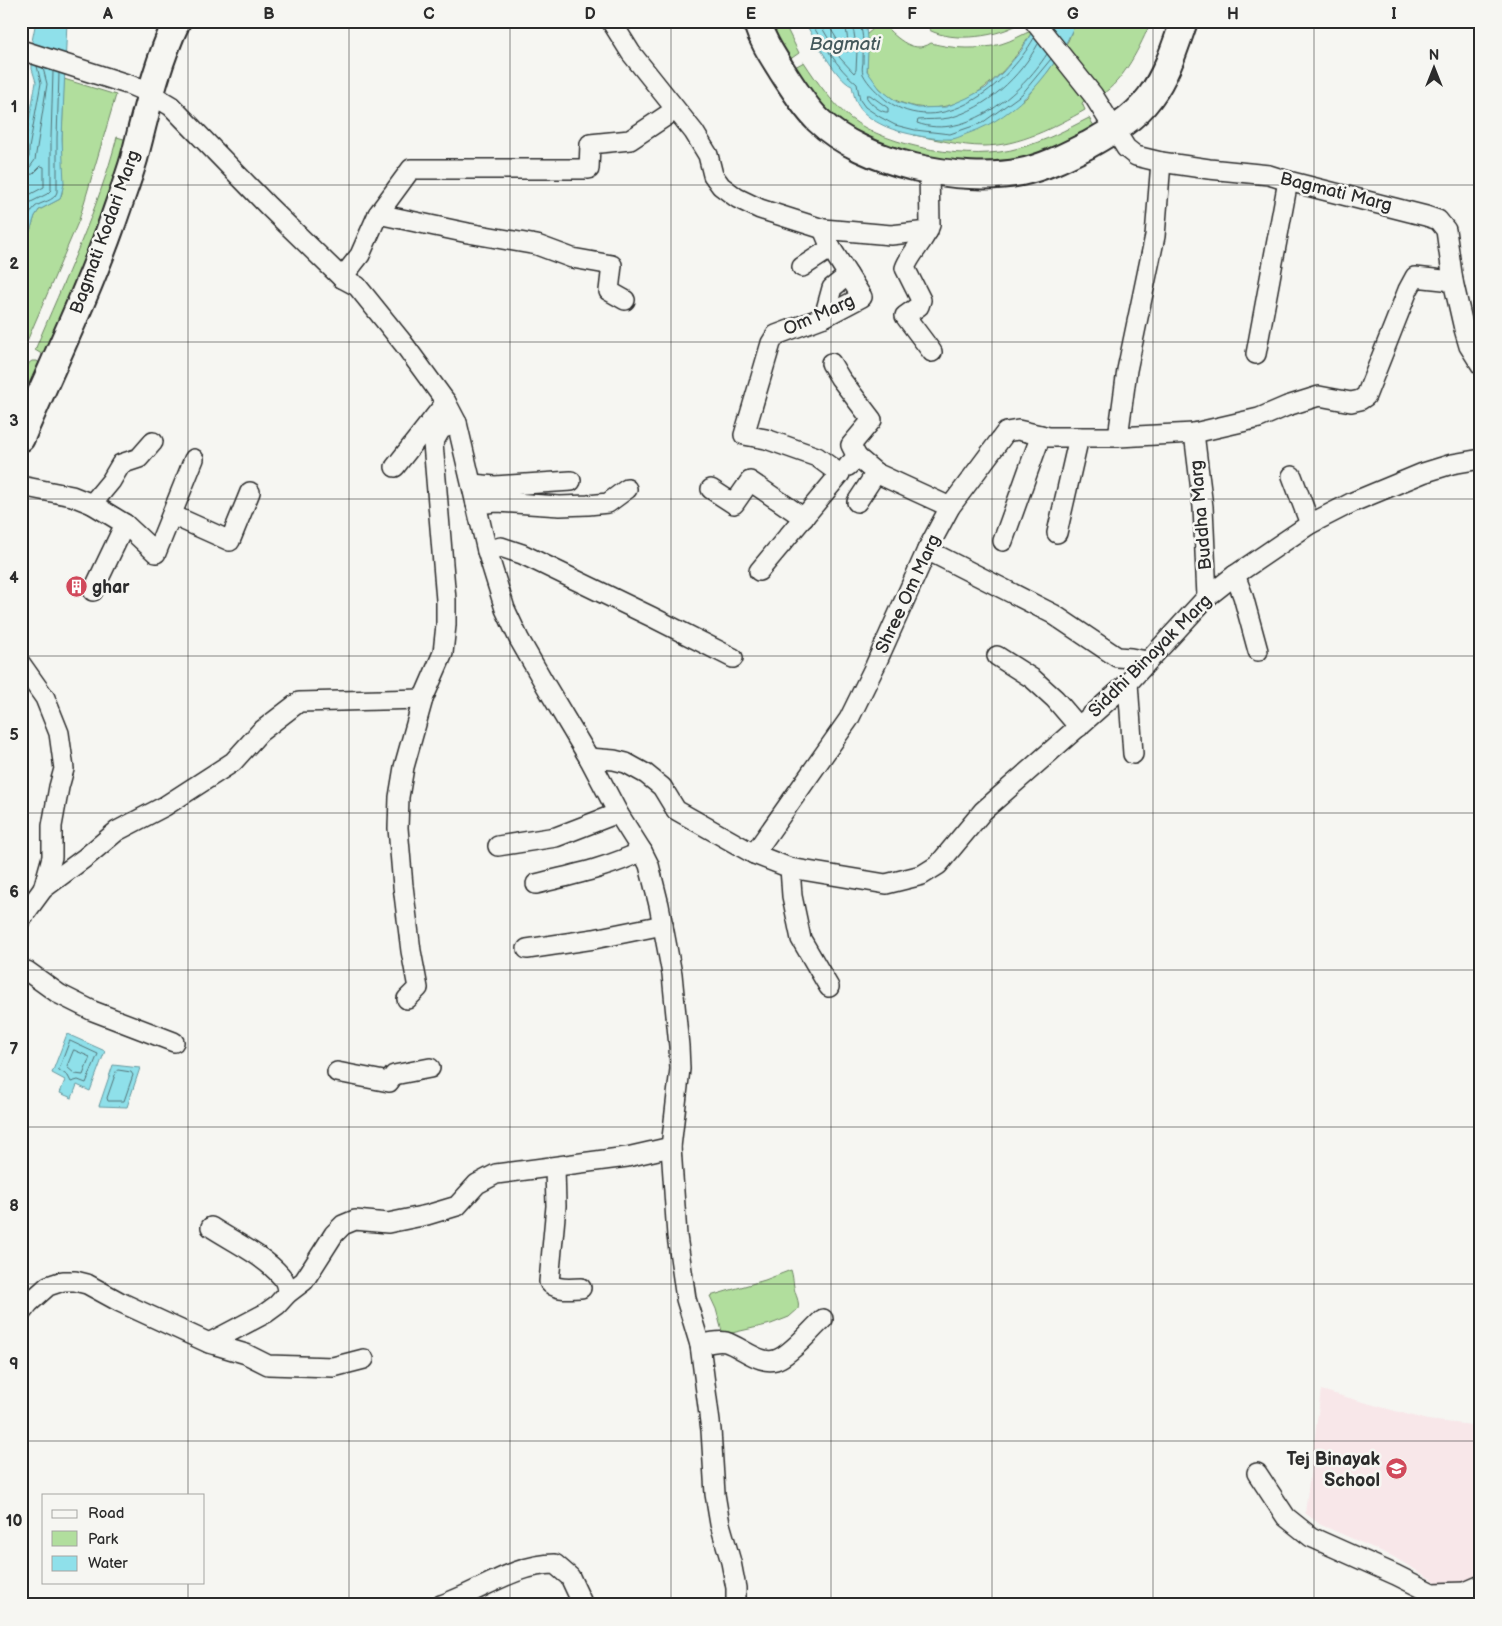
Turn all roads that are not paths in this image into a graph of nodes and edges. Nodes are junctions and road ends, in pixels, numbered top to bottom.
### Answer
1 (178, 21) edge
2 (611, 21) edge
3 (756, 21) edge
4 (1184, 21) edge
5 (1036, 24) edge
6 (21, 50) edge
7 (141, 89) junction
8 (675, 110) junction
9 (1114, 130) junction
10 (1162, 162) junction
11 (929, 171) junction
12 (1288, 181) junction
13 (378, 214) junction
14 (824, 229) junction
15 (928, 231) junction
16 (830, 248) junction
17 (802, 267) dead end
18 (848, 275) junction
19 (342, 278) junction
20 (1453, 281) junction
21 (625, 300) dead end
22 (824, 317) junction
23 (932, 352) dead end
24 (1256, 354) dead end
25 (830, 363) dead end
26 (1481, 364) edge
27 (446, 402) junction
28 (457, 423) junction
29 (1194, 432) junction
30 (1041, 435) junction
31 (1079, 436) junction
32 (1118, 436) junction
33 (21, 438) edge
34 (153, 442) dead end
35 (857, 457) junction
36 (194, 459) dead end
37 (1481, 459) edge
38 (395, 467) dead end
39 (876, 473) junction
40 (840, 474) junction
41 (1292, 476) dead end
42 (571, 481) dead end
43 (472, 484) junction
44 (21, 486) edge
45 (627, 489) dead end
46 (711, 489) dead end
47 (250, 492) dead end
48 (856, 502) dead end
49 (92, 504) junction
50 (476, 504) junction
51 (950, 507) junction
52 (172, 515) junction
53 (804, 518) junction
54 (125, 524) junction
55 (1310, 524) junction
56 (1056, 533) dead end
57 (1003, 541) dead end
58 (927, 550) junction
59 (487, 551) junction
60 (759, 571) dead end
61 (1235, 575) junction
62 (93, 591) dead end
63 (1207, 597) junction
64 (1258, 651) dead end
65 (997, 656) dead end
66 (733, 658) dead end
67 (1147, 661) junction
68 (21, 664) edge
69 (1128, 684) junction
70 (423, 699) junction
71 (1079, 727) junction
72 (1133, 754) dead end
73 (588, 758) junction
74 (618, 813) junction
75 (498, 846) dead end
76 (642, 850) junction
77 (754, 854) junction
78 (790, 868) junction
79 (536, 884) dead end
80 (43, 888) junction
81 (21, 919) edge
82 (663, 925) junction
83 (527, 949) dead end
84 (21, 970) edge
85 (829, 987) dead end
86 (406, 999) dead end
87 (174, 1042) dead end
88 (430, 1068) dead end
89 (337, 1072) dead end
90 (672, 1147) junction
91 (555, 1167) junction
92 (211, 1227) dead end
93 (581, 1288) dead end
94 (287, 1294) junction
95 (21, 1313) edge
96 (822, 1319) dead end
97 (209, 1344) junction
98 (700, 1345) junction
99 (364, 1359) dead end
100 (1257, 1473) dead end
101 (1471, 1594) edge
102 (441, 1605) edge
103 (583, 1605) edge
104 (736, 1605) edge

1 - 7 main road, Bagmati Kodari Marg
2 - 8 street
3 - 11 main road
4 - 9 main road
5 - 9 street, Bagmati Marg
6 - 7 street
7 - 19 street
7 - 33 main road, Bagmati Kodari Marg
8 - 13 street
8 - 14 street
9 - 10 street, Bagmati Marg
9 - 11 main road
10 - 12 street, Bagmati Marg
10 - 32 street
11 - 15 street
12 - 20 street, Bagmati Marg
12 - 24 street
13 - 19 street
13 - 21 street
14 - 15 street
14 - 16 street, Om Marg
15 - 23 street
16 - 17 street
16 - 18 street, Om Marg
18 - 22 street
18 - 22 street, Om Marg
19 - 27 street
20 - 26 street, Bagmati Marg
20 - 29 street, Shree Om Marg
22 - 40 street, Om Marg
25 - 35 street
27 - 28 street
27 - 38 street
28 - 43 street
28 - 70 street
29 - 32 street, Shree Om Marg
29 - 63 street, Buddha Marg
30 - 31 street, Shree Om Marg
30 - 51 street, Shree Om Marg
30 - 57 street
31 - 32 street, Shree Om Marg
31 - 56 street
34 - 49 street
35 - 39 street
35 - 40 street
36 - 52 street
37 - 55 street, Siddhi Binayak Marg
39 - 48 street
39 - 51 street
40 - 53 street
41 - 55 street
42 - 43 street
43 - 50 street
44 - 49 street
45 - 50 street
46 - 53 street
47 - 52 street
49 - 54 street
50 - 59 street
51 - 58 street, Shree Om Marg
52 - 54 street
53 - 60 street
54 - 62 street
55 - 61 street, Siddhi Binayak Marg
58 - 67 street
58 - 77 street, Shree Om Marg
59 - 66 street
59 - 73 street
61 - 63 street, Siddhi Binayak Marg
61 - 64 street
63 - 67 street, Siddhi Binayak Marg
65 - 71 street
67 - 69 street, Siddhi Binayak Marg
68 - 80 street
69 - 71 street, Siddhi Binayak Marg
69 - 72 street
70 - 80 street
70 - 86 street
71 - 78 street, Siddhi Binayak Marg
73 - 74 street
73 - 77 street, Siddhi Binayak Marg
74 - 75 street
74 - 76 street
76 - 79 street
76 - 82 street
77 - 78 street, Siddhi Binayak Marg
78 - 85 street
80 - 81 street
82 - 83 street
82 - 90 street
84 - 87 street
88 - 89 street
90 - 91 street
90 - 98 street
91 - 93 street
91 - 94 street
92 - 94 street
94 - 97 street
95 - 97 street
96 - 98 street
97 - 99 street
98 - 104 street
100 - 101 street
102 - 103 street

